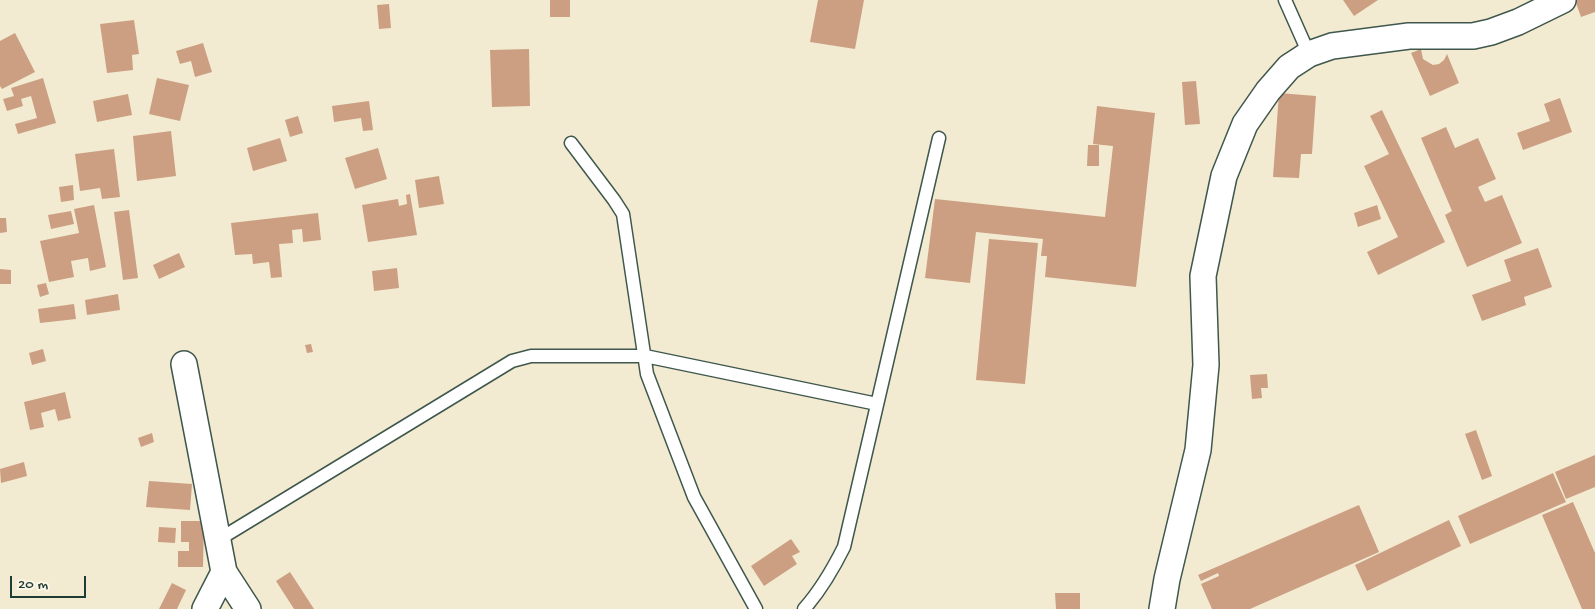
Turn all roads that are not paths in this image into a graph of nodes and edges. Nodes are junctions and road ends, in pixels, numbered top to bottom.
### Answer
1 (1285, 0) edge
2 (1564, 0) edge
3 (1308, 54) junction
4 (939, 138) dead end
5 (571, 143) dead end
6 (644, 356) junction
7 (184, 364) dead end
8 (877, 404) junction
9 (218, 540) junction
10 (224, 572) junction
11 (205, 609) edge
12 (248, 609) edge
13 (756, 609) edge
14 (804, 609) edge
15 (1162, 609) edge

1 - 3 lane
2 - 3 street
3 - 15 street
4 - 8 lane
5 - 6 lane
6 - 8 lane
6 - 9 lane
6 - 13 lane
7 - 9 street
8 - 14 lane
9 - 10 street
10 - 11 street
10 - 12 street

